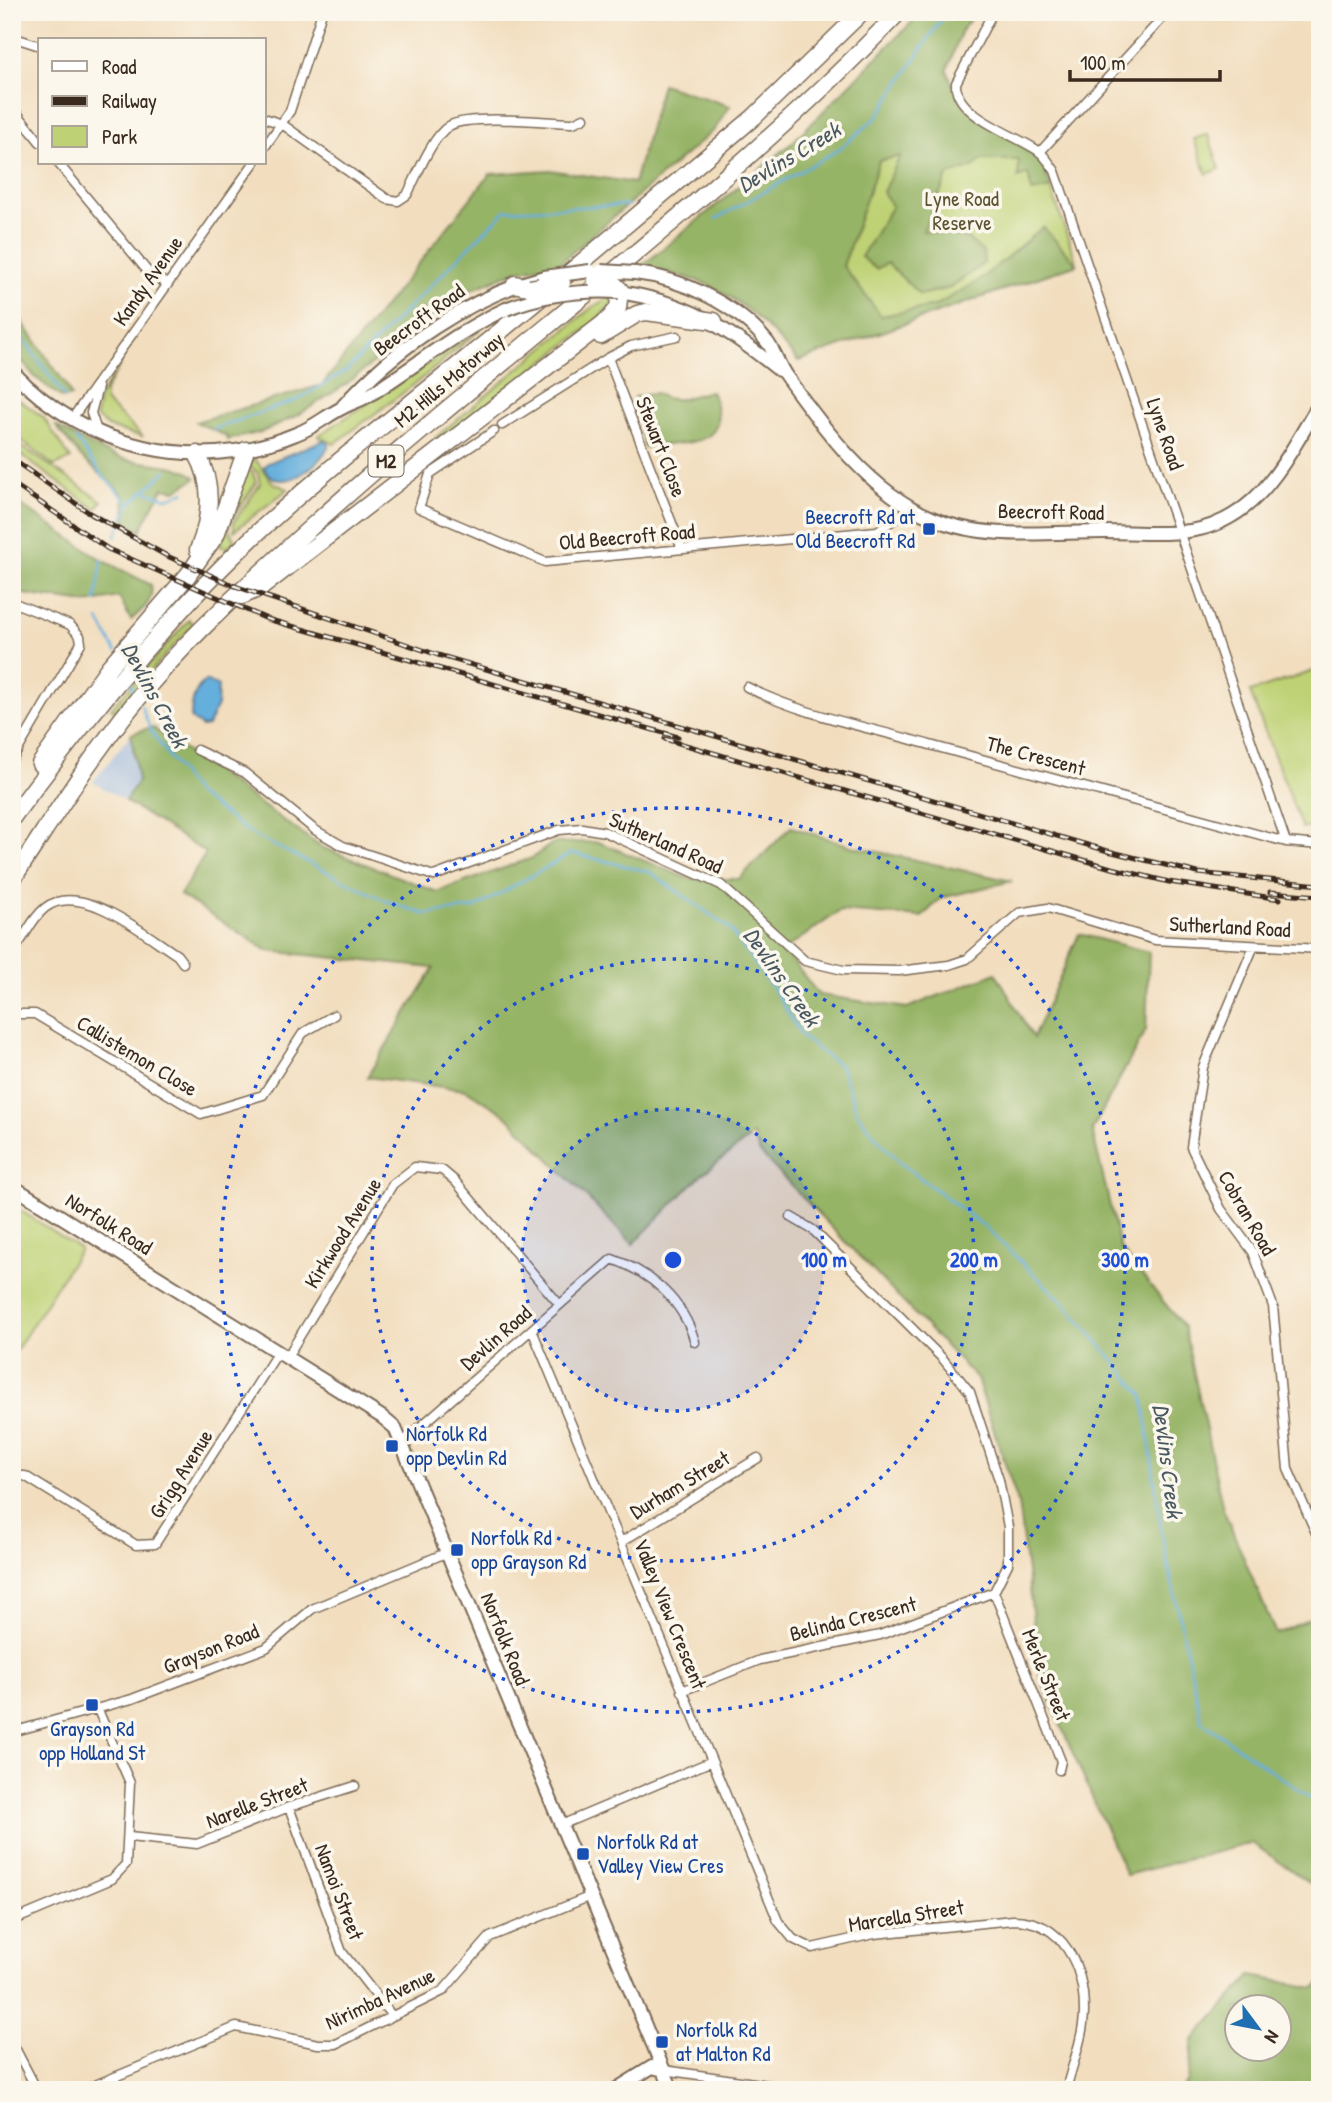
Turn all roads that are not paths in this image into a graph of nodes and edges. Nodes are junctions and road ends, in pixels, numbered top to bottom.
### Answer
1 (322, 12) edge
2 (782, 12) edge
3 (862, 12) edge
4 (899, 12) edge
5 (993, 12) edge
6 (1168, 12) edge
7 (795, 13) edge
8 (12, 37) edge
9 (38, 45) edge
10 (12, 107) edge
11 (584, 118) dead end
12 (266, 119) edge
13 (282, 124) junction
14 (38, 140) edge
15 (266, 145) edge
16 (1040, 152) junction
17 (59, 164) edge
18 (253, 164) edge
19 (167, 284) junction
20 (522, 286) junction
21 (620, 291) junction
22 (714, 321) junction
23 (677, 336) dead end
24 (608, 358) junction
25 (12, 371) edge
26 (785, 374) junction
27 (101, 377) junction
28 (508, 398) junction
29 (1320, 403) edge
30 (340, 408) junction
31 (72, 420) junction
32 (502, 425) dead end
33 (494, 430) dead end
34 (97, 432) junction
35 (246, 450) junction
36 (197, 454) junction
37 (912, 508) junction
38 (1180, 531) junction
39 (682, 549) junction
40 (188, 575) junction
41 (12, 602) edge
42 (224, 605) junction
43 (747, 687) dead end
44 (197, 750) dead end
45 (12, 760) edge
46 (12, 817) edge
47 (1286, 842) junction
48 (1320, 845) edge
49 (12, 880) edge
50 (1253, 948) junction
51 (1320, 949) edge
52 (12, 952) edge
53 (183, 964) dead end
54 (12, 1014) edge
55 (334, 1015) dead end
56 (12, 1186) edge
57 (792, 1217) dead end
58 (559, 1304) junction
59 (532, 1330) junction
60 (695, 1342) dead end
61 (283, 1355) junction
62 (402, 1442) junction
63 (758, 1458) dead end
64 (12, 1481) edge
65 (621, 1542) junction
66 (1320, 1542) edge
67 (448, 1552) junction
68 (994, 1592) junction
69 (682, 1691) junction
70 (98, 1710) junction
71 (12, 1732) edge
72 (712, 1761) junction
73 (1059, 1770) dead end
74 (355, 1786) dead end
75 (289, 1807) junction
76 (561, 1825) junction
77 (129, 1837) junction
78 (591, 1896) junction
79 (12, 1920) edge
80 (392, 2015) junction
81 (12, 2042) edge
82 (664, 2070) junction
83 (37, 2090) edge
84 (83, 2090) edge
85 (615, 2090) edge
86 (672, 2090) edge
87 (803, 2090) edge
88 (1066, 2090) edge

1 - 13 street
2 - 7 street
3 - 46 highway, M2 Hills Motorway / M2
4 - 42 highway, M2 Hills Motorway / M2
5 - 16 street, Lyne Road
6 - 16 street
8 - 9 street
10 - 14 street
11 - 13 street
12 - 13 street
13 - 15 street
16 - 38 street, Lyne Road
17 - 19 street
18 - 19 street, Kandy Avenue
19 - 27 street, Kandy Avenue
20 - 21 highway, bridge
20 - 26 main road, Beecroft Road, bridge
20 - 30 main road, Beecroft Road
21 - 22 main road, Beecroft Road
21 - 28 highway, M2
21 - 30 main road, Beecroft Road, bridge
22 - 26 main road, Beecroft Road
22 - 28 highway, M2
23 - 24 street
24 - 32 street
24 - 39 street, Stewart Close
25 - 31 main road, Beecroft Road
26 - 37 main road, Beecroft Road
27 - 31 street, Kandy Avenue
27 - 34 street
28 - 42 highway, M2
29 - 38 main road, Beecroft Road
30 - 35 main road, Beecroft Road
31 - 34 main road, Beecroft Road
33 - 39 street, Old Beecroft Road
34 - 36 main road, Beecroft Road
35 - 36 main road, Beecroft Road
35 - 40 highway
36 - 40 highway
37 - 38 main road, Beecroft Road
37 - 39 street, Old Beecroft Road
38 - 47 street, Lyne Road
40 - 46 highway
41 - 45 street
42 - 49 highway, M2 Hills Motorway / M2
43 - 47 street, The Crescent
44 - 50 street, Sutherland Road
47 - 48 street, The Crescent
50 - 51 street, Sutherland Road
50 - 66 street, Cobran Road
52 - 53 street
54 - 55 street, Callistemon Close
56 - 61 main road, Norfolk Road
57 - 68 street
58 - 59 street, Devlin Road
58 - 60 street, Devlin Road
58 - 61 street, Kirkwood Avenue
59 - 62 street, Devlin Road
59 - 65 street, Valley View Crescent
61 - 62 main road, Norfolk Road
61 - 64 street, Grigg Avenue
62 - 67 main road, Norfolk Road
63 - 65 street, Durham Street
65 - 69 street, Valley View Crescent
67 - 70 street, Grayson Road
67 - 76 main road, Norfolk Road
68 - 69 street, Belinda Crescent
68 - 73 street, Merle Street
69 - 72 street, Valley View Crescent
70 - 71 street, Grayson Road
70 - 77 street
72 - 76 street
72 - 88 street, Marcella Street
74 - 75 street, Narelle Street
75 - 77 street, Narelle Street
75 - 80 street, Namoi Street
76 - 78 main road, Norfolk Road
77 - 79 street
78 - 80 street, Nirimba Avenue
78 - 82 main road, Norfolk Road
80 - 84 street, Nirimba Avenue
81 - 83 street
82 - 85 main road
82 - 86 main road, Norfolk Road
82 - 87 street

